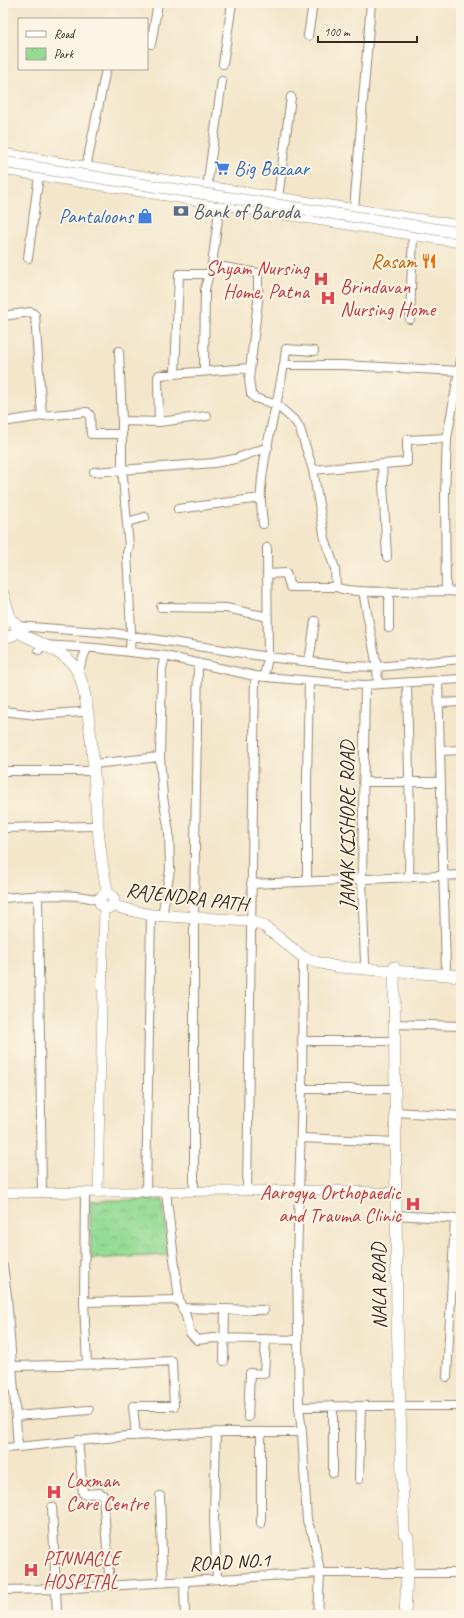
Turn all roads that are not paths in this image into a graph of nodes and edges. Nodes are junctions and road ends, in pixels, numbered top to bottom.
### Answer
1 (158, 3) edge
2 (232, 3) edge
3 (313, 3) edge
4 (371, 3) edge
5 (308, 36) dead end
6 (151, 44) dead end
7 (222, 64) dead end
8 (106, 70) edge
9 (222, 81) dead end
10 (291, 97) dead end
11 (3, 154) edge
12 (3, 162) edge
13 (86, 168) junction
14 (3, 169) edge
15 (39, 175) junction
16 (159, 180) junction
17 (206, 187) junction
18 (156, 193) junction
19 (278, 198) junction
20 (220, 203) junction
21 (354, 210) junction
22 (461, 226) edge
23 (461, 233) edge
24 (413, 234) junction
25 (461, 242) edge
26 (28, 258) dead end
27 (212, 265) junction
28 (208, 274) junction
29 (3, 316) edge
30 (410, 319) dead end
31 (119, 352) dead end
32 (314, 352) dead end
33 (461, 360) edge
34 (284, 365) junction
35 (250, 368) junction
36 (204, 371) junction
37 (460, 371) junction
38 (175, 373) junction
39 (277, 405) junction
40 (42, 416) junction
41 (206, 416) dead end
42 (122, 421) junction
43 (3, 422) edge
44 (159, 422) junction
45 (122, 434) junction
46 (447, 438) junction
47 (268, 446) junction
48 (382, 464) junction
49 (123, 469) junction
50 (313, 470) junction
51 (94, 472) dead end
52 (261, 498) junction
53 (178, 509) dead end
54 (145, 517) dead end
55 (127, 522) junction
56 (263, 524) dead end
57 (267, 548) dead end
58 (387, 557) dead end
59 (267, 574) junction
60 (336, 587) junction
61 (363, 591) junction
62 (389, 591) junction
63 (446, 591) junction
64 (461, 592) edge
65 (3, 594) edge
66 (161, 607) dead end
67 (268, 617) junction
68 (315, 621) dead end
69 (10, 628) edge
70 (390, 628) dead end
71 (131, 635) junction
72 (40, 648) junction
73 (87, 648) junction
74 (130, 652) junction
75 (165, 656) junction
76 (268, 657) junction
77 (461, 659) edge
78 (309, 662) junction
79 (198, 663) junction
80 (377, 666) junction
81 (79, 673) junction
82 (255, 676) junction
83 (264, 677) junction
84 (461, 679) edge
85 (309, 681) junction
86 (438, 681) junction
87 (407, 683) junction
88 (378, 684) junction
89 (365, 685) junction
90 (461, 702) edge
91 (439, 703) junction
92 (3, 711) edge
93 (81, 712) junction
94 (461, 750) edge
95 (440, 751) junction
96 (160, 757) junction
97 (90, 767) junction
98 (3, 772) edge
99 (364, 782) junction
100 (441, 782) junction
101 (408, 783) junction
102 (92, 826) junction
103 (3, 828) edge
104 (461, 875) edge
105 (443, 876) junction
106 (409, 878) junction
107 (362, 879) junction
108 (307, 882) junction
109 (251, 884) junction
110 (38, 896) junction
111 (3, 898) edge
112 (107, 901) junction
113 (163, 910) junction
114 (194, 914) junction
115 (151, 915) junction
116 (251, 918) junction
117 (303, 957) junction
118 (339, 964) junction
119 (365, 964) junction
120 (394, 970) junction
121 (446, 970) junction
122 (461, 971) edge
123 (461, 976) edge
124 (395, 1024) junction
125 (461, 1026) edge
126 (302, 1041) junction
127 (395, 1041) junction
128 (302, 1089) junction
129 (395, 1089) junction
130 (395, 1112) junction
131 (461, 1116) edge
132 (301, 1138) junction
133 (396, 1142) junction
134 (300, 1190) junction
135 (247, 1191) junction
136 (166, 1192) junction
137 (194, 1192) junction
138 (3, 1193) edge
139 (42, 1193) junction
140 (85, 1193) junction
141 (98, 1193) junction
142 (146, 1193) junction
143 (396, 1193) junction
144 (396, 1215) junction
145 (458, 1218) edge
146 (3, 1266) edge
147 (84, 1302) junction
148 (180, 1304) junction
149 (225, 1309) junction
150 (264, 1310) dead end
151 (6, 1319) edge
152 (224, 1338) junction
153 (266, 1340) junction
154 (298, 1340) junction
155 (224, 1361) dead end
156 (87, 1365) junction
157 (12, 1366) junction
158 (447, 1377) dead end
159 (3, 1383) edge
160 (13, 1383) junction
161 (400, 1405) junction
162 (300, 1406) junction
163 (333, 1406) junction
164 (361, 1406) junction
165 (461, 1406) edge
166 (89, 1410) dead end
167 (16, 1416) junction
168 (248, 1417) dead end
169 (216, 1432) junction
170 (261, 1432) junction
171 (302, 1432) junction
172 (136, 1436) junction
173 (78, 1440) junction
174 (18, 1447) junction
175 (3, 1448) edge
176 (333, 1473) dead end
177 (359, 1479) dead end
178 (160, 1496) dead end
179 (52, 1507) dead end
180 (261, 1524) dead end
181 (320, 1573) junction
182 (406, 1574) junction
183 (461, 1574) edge
184 (217, 1580) junction
185 (184, 1581) junction
186 (163, 1582) junction
187 (110, 1586) junction
188 (56, 1589) junction
189 (3, 1590) edge
190 (57, 1615) edge
191 (185, 1615) edge
192 (318, 1615) edge
193 (405, 1615) edge

1 - 6 street
2 - 7 street
3 - 5 street
4 - 21 street
8 - 13 street
9 - 17 street
10 - 19 street
11 - 13 main road
12 - 23 main road, bridge
13 - 16 main road
14 - 15 main road
15 - 18 main road
15 - 26 street
16 - 17 main road
16 - 18 main road
17 - 19 main road
18 - 20 main road
19 - 21 main road
20 - 24 main road
20 - 27 street
21 - 22 main road
24 - 25 main road
24 - 30 street
27 - 28 street
27 - 35 street
28 - 36 street
28 - 38 street
29 - 40 street
31 - 42 street
32 - 34 street
33 - 37 street
34 - 37 street
34 - 39 street
35 - 36 street
35 - 39 street
36 - 38 street
37 - 46 street
38 - 44 street
39 - 47 street
39 - 50 street
40 - 43 street
40 - 45 street
41 - 44 street
42 - 44 street
42 - 45 street
45 - 49 street
46 - 48 street
46 - 63 street
47 - 49 street
47 - 52 street
48 - 50 street
48 - 58 street
49 - 51 street
49 - 55 street
50 - 60 street
52 - 53 street
52 - 56 street
54 - 55 street
55 - 71 street
57 - 59 street
59 - 60 street
59 - 67 street
60 - 61 street
61 - 62 street
61 - 80 street
62 - 63 street
62 - 70 street
63 - 64 street
65 - 69 main road
66 - 67 street
67 - 76 street
68 - 78 street
69 - 71 street
69 - 72 main road, RAJENDRA PATH
71 - 74 street
71 - 76 street
72 - 73 street
72 - 81 main road, RAJENDRA PATH
72 - 93 main road, RAJENDRA PATH
73 - 74 street
73 - 81 street
74 - 75 street
75 - 79 street
75 - 96 street
76 - 78 street
76 - 83 street
77 - 80 street
78 - 80 street
79 - 82 street
79 - 114 street
80 - 88 street
81 - 97 main road, RAJENDRA PATH
82 - 83 street
82 - 109 street
83 - 85 street
84 - 86 street
85 - 89 street
85 - 108 street
86 - 87 street
86 - 91 street
87 - 88 street
87 - 101 street
88 - 89 street
89 - 99 street, JANAK KISHORE ROAD
90 - 91 street
91 - 95 street
92 - 93 street
93 - 97 main road, RAJENDRA PATH
94 - 95 street
95 - 100 street
96 - 97 street
96 - 113 street
97 - 98 street
97 - 102 main road, RAJENDRA PATH
97 - 112 main road, RAJENDRA PATH
99 - 101 street
99 - 107 street, JANAK KISHORE ROAD
100 - 101 street
100 - 105 street
101 - 106 street
102 - 103 street
102 - 112 main road, RAJENDRA PATH
104 - 105 street
105 - 106 street
105 - 121 street
106 - 107 street
107 - 108 street
107 - 119 street, JANAK KISHORE ROAD
108 - 109 street
109 - 116 street
110 - 111 street
110 - 112 street
110 - 139 street
112 - 113 main road, RAJENDRA PATH
112 - 115 main road, RAJENDRA PATH
112 - 141 street
113 - 114 main road, RAJENDRA PATH
114 - 115 main road, RAJENDRA PATH
114 - 116 main road, RAJENDRA PATH
114 - 137 street
115 - 142 street
116 - 117 main road, RAJENDRA PATH
116 - 118 main road, RAJENDRA PATH
116 - 135 street
117 - 118 main road, RAJENDRA PATH
117 - 126 street
118 - 119 main road, RAJENDRA PATH
118 - 120 main road, RAJENDRA PATH
119 - 120 main road, RAJENDRA PATH
120 - 121 main road, RAJENDRA PATH
120 - 123 main road, RAJENDRA PATH
120 - 124 main road, NALA ROAD
121 - 122 main road, RAJENDRA PATH
124 - 125 street
124 - 127 main road, NALA ROAD
126 - 127 street
126 - 128 street
127 - 129 main road, NALA ROAD
128 - 129 street
128 - 132 street
129 - 130 main road, NALA ROAD
130 - 131 street
130 - 133 main road, NALA ROAD
132 - 133 street
132 - 134 street
133 - 143 main road, NALA ROAD
134 - 135 street
134 - 143 street
134 - 154 street
135 - 137 street
136 - 137 street
136 - 142 street
136 - 148 street
138 - 139 street
139 - 140 street
140 - 141 street
140 - 147 street
141 - 142 street
143 - 144 main road, NALA ROAD
144 - 145 street
144 - 161 main road, NALA ROAD
145 - 158 street
146 - 151 street
147 - 148 street
147 - 156 street
148 - 149 street
148 - 152 street
149 - 150 street
149 - 152 street
151 - 157 street
152 - 153 street
152 - 155 street
153 - 154 street
153 - 168 street
154 - 162 street
156 - 157 street
156 - 172 street
157 - 160 street
159 - 160 street
160 - 167 street
161 - 164 street
161 - 165 street
161 - 182 main road, NALA ROAD
162 - 163 street
162 - 171 street
163 - 164 street
163 - 176 street
164 - 177 street
166 - 167 street
167 - 174 street
169 - 170 street
169 - 172 street
169 - 184 street
170 - 171 street
170 - 180 street
171 - 181 street
172 - 173 street
173 - 174 street
173 - 187 street
174 - 175 street
178 - 186 street
179 - 188 street
181 - 182 street, ROAD NO.1
181 - 184 street, ROAD NO.1
181 - 192 street
182 - 183 street, ROAD NO.1
182 - 193 main road
184 - 185 street, ROAD NO.1
185 - 186 street, ROAD NO.1
185 - 191 street
186 - 187 street, ROAD NO.1
187 - 188 street, ROAD NO.1
188 - 189 street, ROAD NO.1
188 - 190 street

